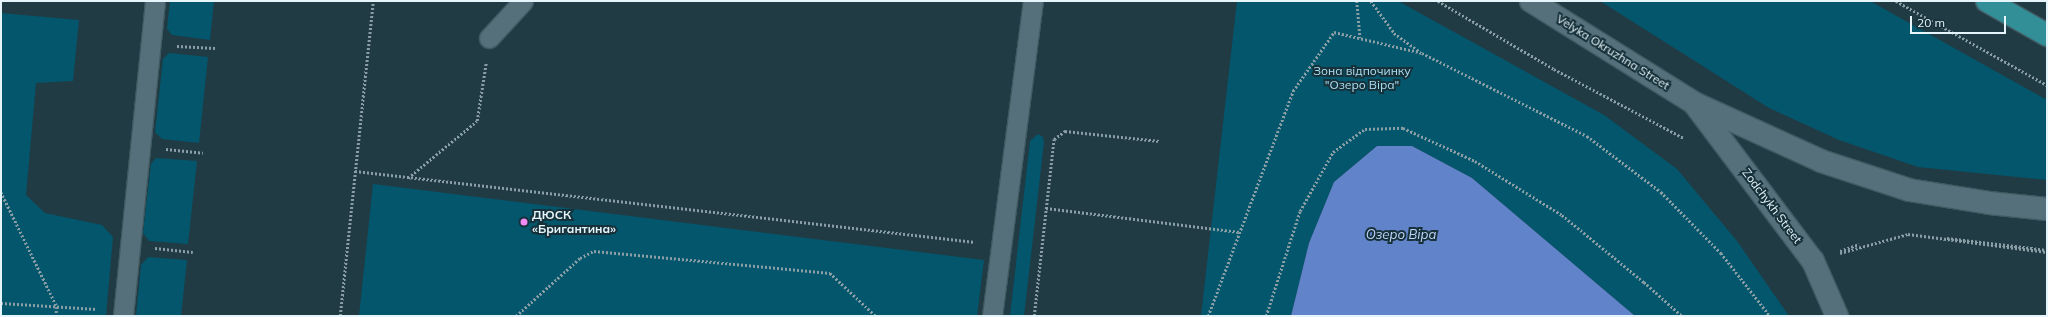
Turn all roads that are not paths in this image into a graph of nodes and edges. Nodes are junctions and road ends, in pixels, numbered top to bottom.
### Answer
1 (154, 1) edge
2 (523, 1) edge
3 (1033, 1) edge
4 (1532, 1) edge
5 (1987, 1) edge
6 (2047, 35) edge
7 (489, 38) road end
8 (1694, 103) junction
9 (2047, 209) edge
10 (123, 313) edge
11 (992, 316) edge
12 (1837, 316) edge

1 - 10 lane
2 - 7 lane
3 - 11 lane
4 - 8 main road, Velyka Okruzhna Street
5 - 6 highway
8 - 9 main road
8 - 12 main road, Zodchykh Street

